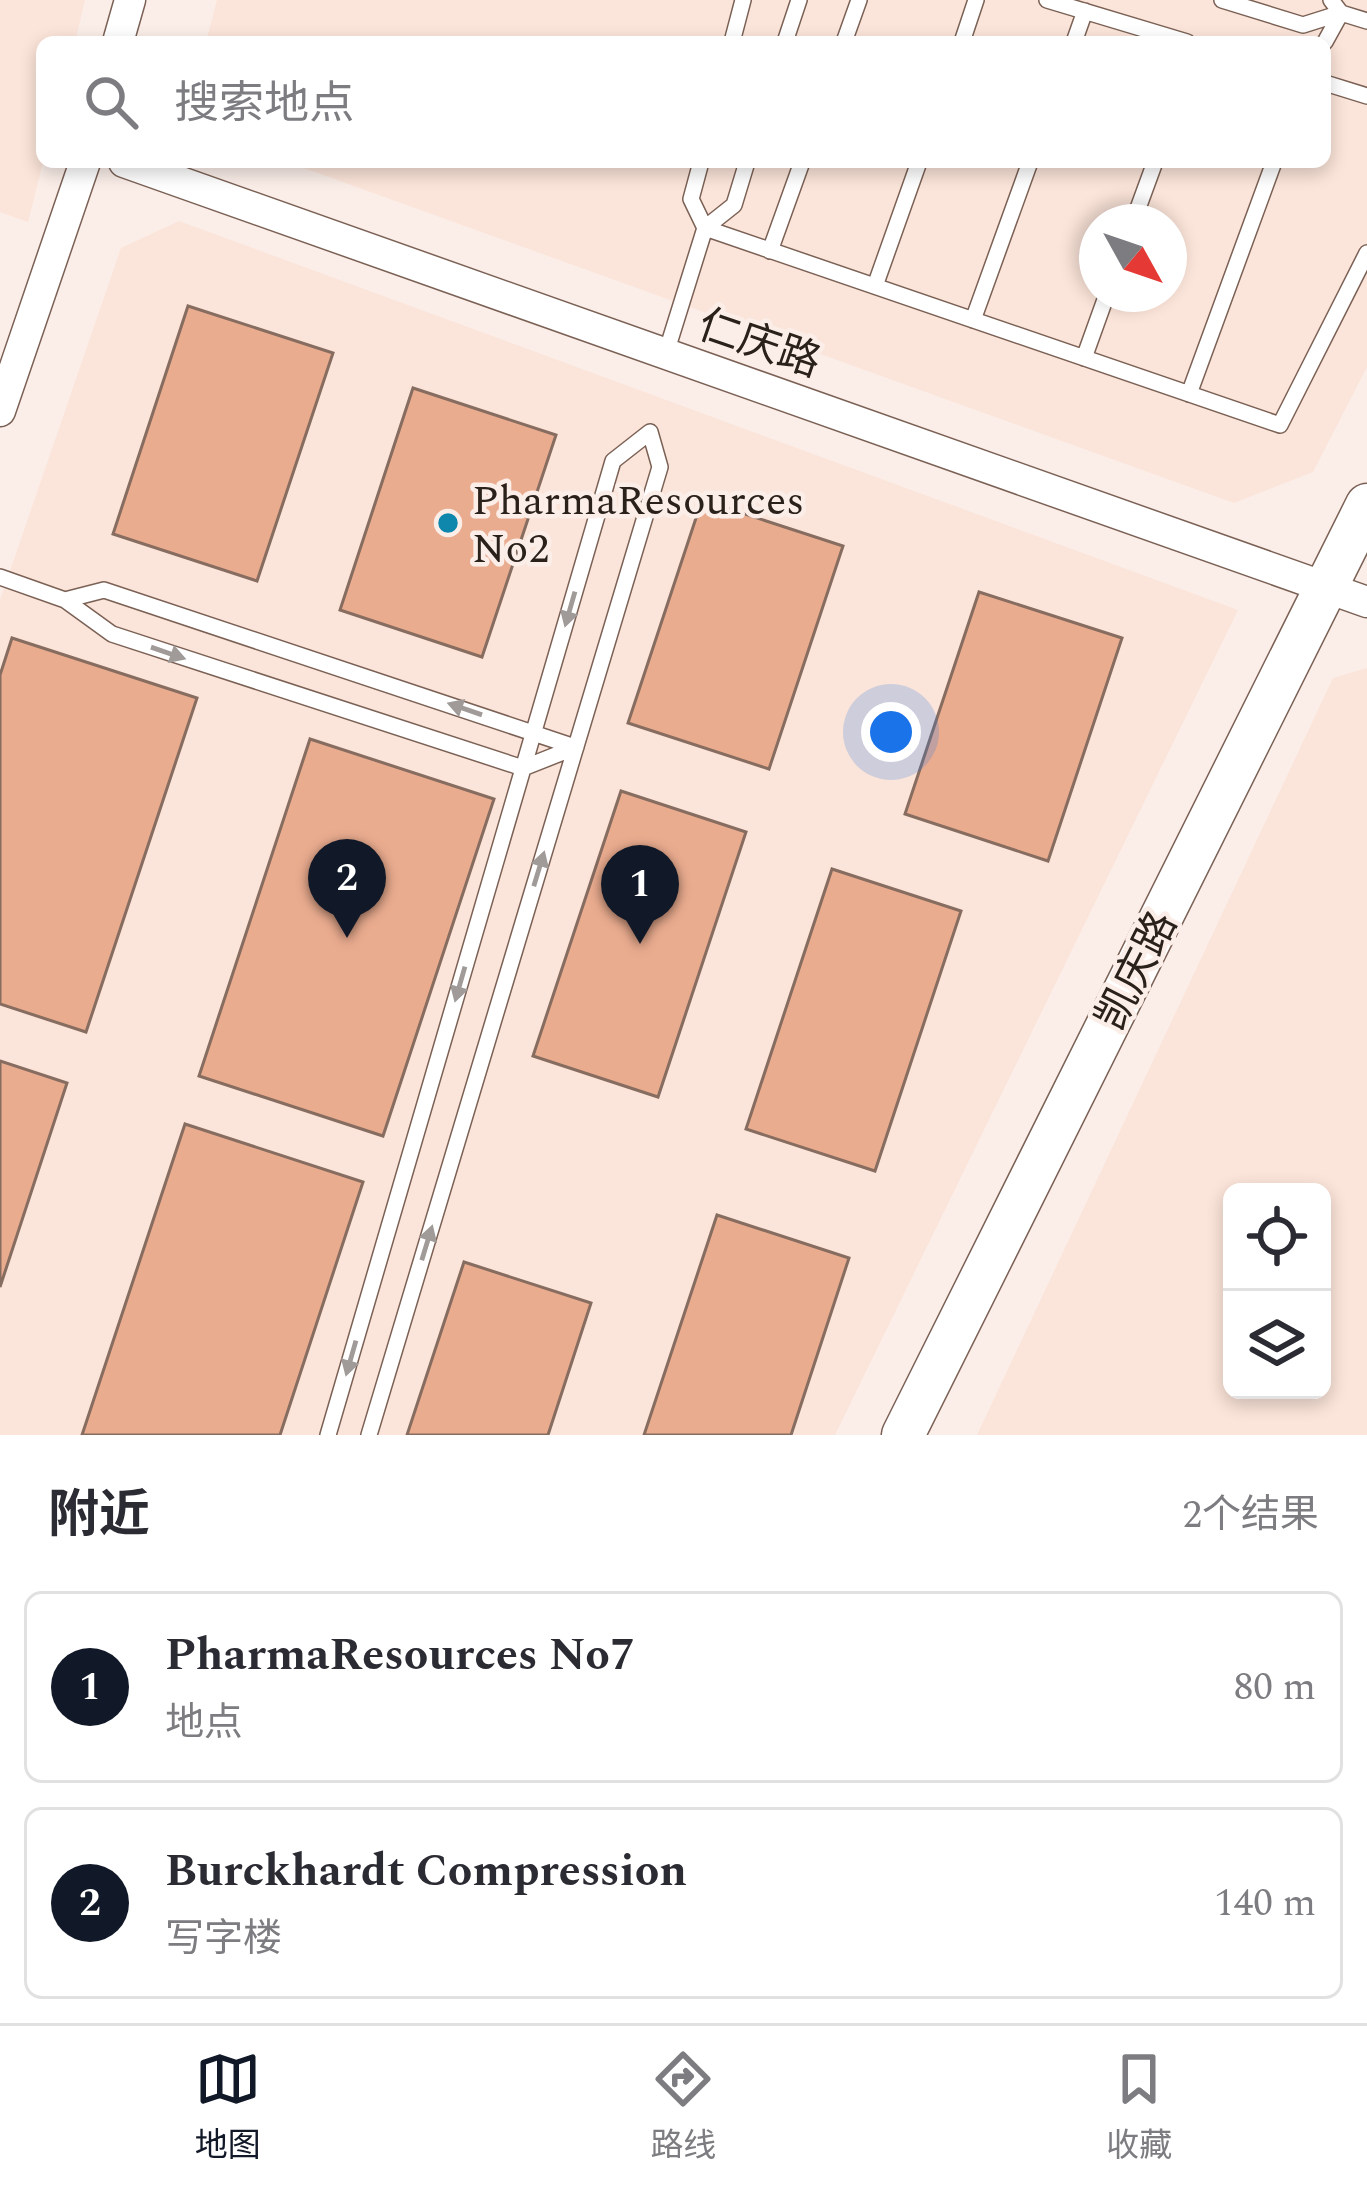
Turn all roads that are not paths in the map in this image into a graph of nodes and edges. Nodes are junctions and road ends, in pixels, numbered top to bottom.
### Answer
1 (130, 0) edge
2 (743, 0) edge
3 (799, 0) edge
4 (860, 0) edge
5 (976, 0) edge
6 (1047, 0) edge
7 (1222, 0) edge
8 (1336, 7) edge
9 (1085, 11) junction
10 (1367, 22) edge
11 (120, 36) edge
12 (734, 36) edge
13 (787, 36) edge
14 (846, 36) edge
15 (964, 36) edge
16 (1076, 36) edge
17 (1167, 36) edge
18 (1327, 36) edge
19 (1331, 85) edge
20 (1367, 96) edge
21 (83, 168) edge
22 (141, 168) edge
23 (699, 168) edge
24 (745, 168) edge
25 (800, 168) edge
26 (917, 168) edge
27 (1028, 168) edge
28 (1153, 168) edge
29 (1272, 168) edge
30 (1140, 204) edge
31 (705, 228) junction
32 (770, 250) junction
33 (1367, 253) edge
34 (874, 286) junction
35 (1101, 312) edge
36 (973, 320) junction
37 (665, 353) junction
38 (1084, 358) junction
39 (1189, 394) junction
40 (0, 411) edge
41 (1367, 505) edge
42 (0, 577) edge
43 (1327, 587) junction
44 (65, 600) junction
45 (1367, 602) edge
46 (534, 733) junction
47 (576, 747) junction
48 (523, 768) junction
49 (328, 1435) edge
50 (369, 1435) edge
51 (903, 1435) edge

1 - 11 street
2 - 12 lane
3 - 13 lane
4 - 14 lane
5 - 15 lane
6 - 9 lane
7 - 8 lane
8 - 10 lane
8 - 18 lane
9 - 16 lane
9 - 17 lane
19 - 20 lane
21 - 40 street
22 - 37 street, 仁庆路
23 - 31 lane
24 - 31 lane
25 - 32 lane
26 - 34 lane
27 - 36 lane
28 - 30 lane
29 - 39 lane
31 - 32 lane
31 - 37 lane
32 - 34 lane
33 - 39 lane
34 - 36 lane
35 - 38 lane
36 - 38 lane
37 - 43 street, 仁庆路
38 - 39 lane
41 - 43 street, 凯庆路
42 - 44 lane
43 - 45 street, 仁庆路
43 - 51 street, 凯庆路
46 -> 44 lane
44 -> 48 lane
46 - 47 lane
47 -> 46 lane
46 - 48 lane
47 - 48 lane
50 -> 47 lane
48 -> 49 lane

